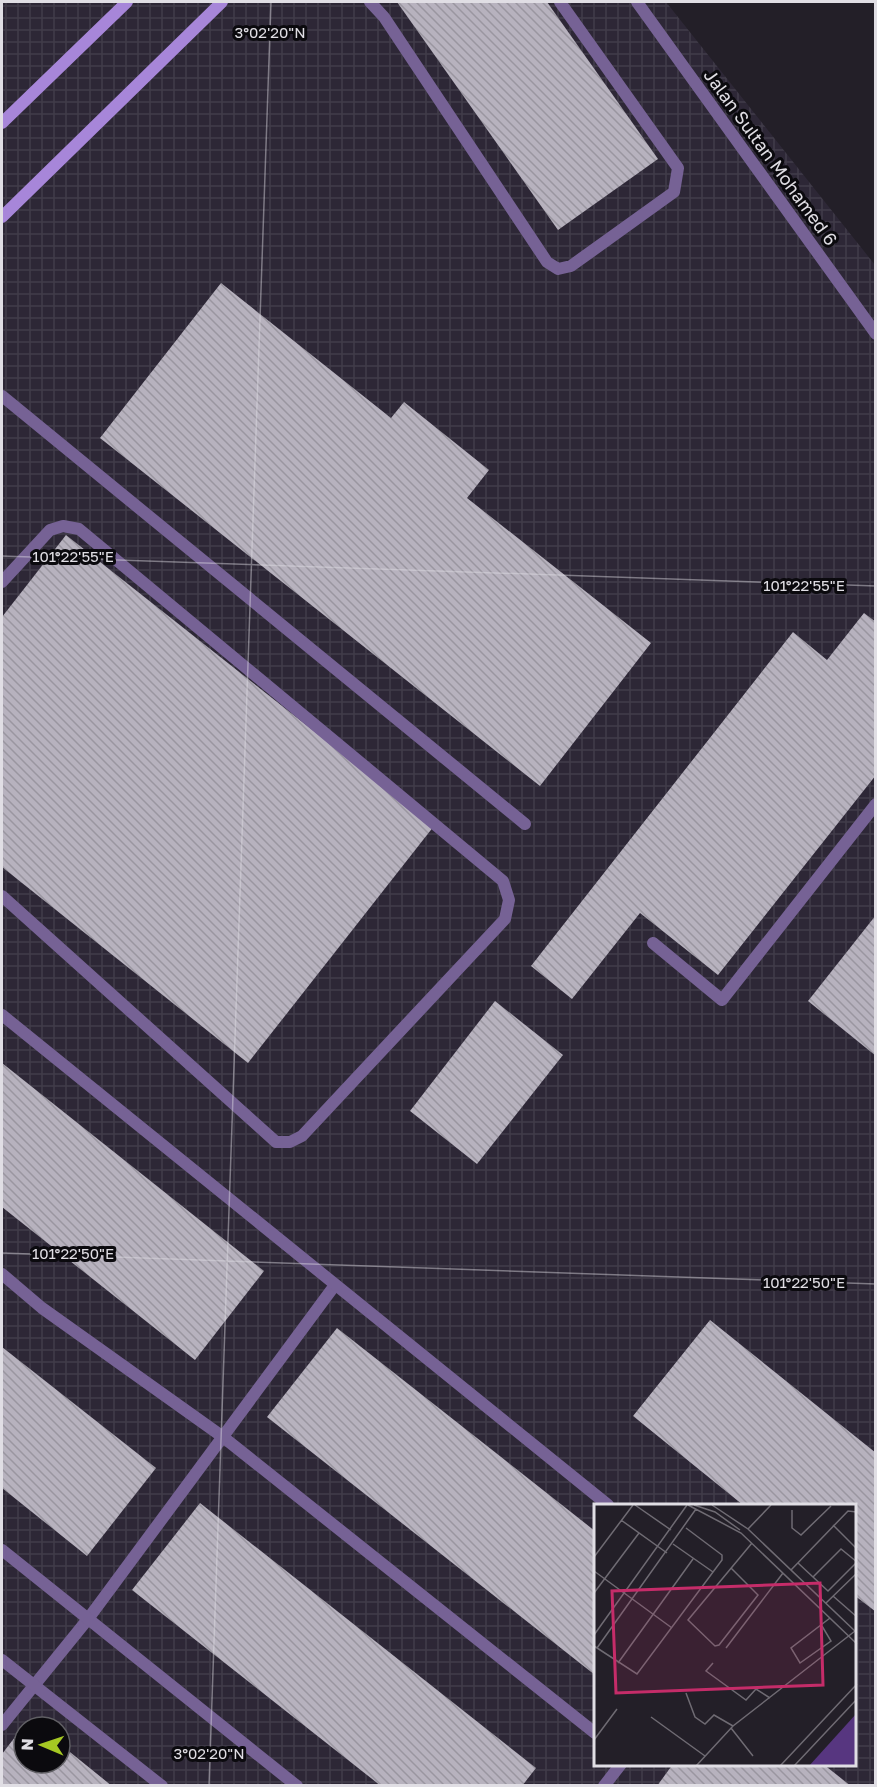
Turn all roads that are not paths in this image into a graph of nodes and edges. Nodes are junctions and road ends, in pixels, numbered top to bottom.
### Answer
1 (126, 2) edge
2 (222, 2) edge
3 (370, 2) edge
4 (560, 2) edge
5 (637, 2) edge
6 (2, 123) edge
7 (2, 217) edge
8 (876, 334) edge
9 (2, 396) edge
10 (2, 582) edge
11 (876, 804) edge
12 (525, 824) dead end
13 (2, 896) edge
14 (653, 943) dead end
15 (2, 1015) edge
16 (2, 1274) edge
17 (335, 1285) junction
18 (223, 1437) junction
19 (607, 1504) edge
20 (2, 1550) edge
21 (88, 1619) junction
22 (2, 1660) edge
23 (35, 1686) junction
24 (2, 1725) edge
25 (594, 1732) edge
26 (619, 1766) edge
27 (162, 1785) edge
28 (297, 1785) edge
29 (604, 1785) edge

1 - 6 street
2 - 7 street
3 - 4 street
5 - 8 street, Jalan Sultan Mohamed 6
9 - 12 street
10 - 13 street
11 - 14 street
15 - 17 street
16 - 18 street
17 - 18 street
17 - 19 street
18 - 21 street
18 - 25 street
20 - 21 street
21 - 23 street
21 - 28 street
22 - 23 street
23 - 24 street
23 - 27 street
26 - 29 street

